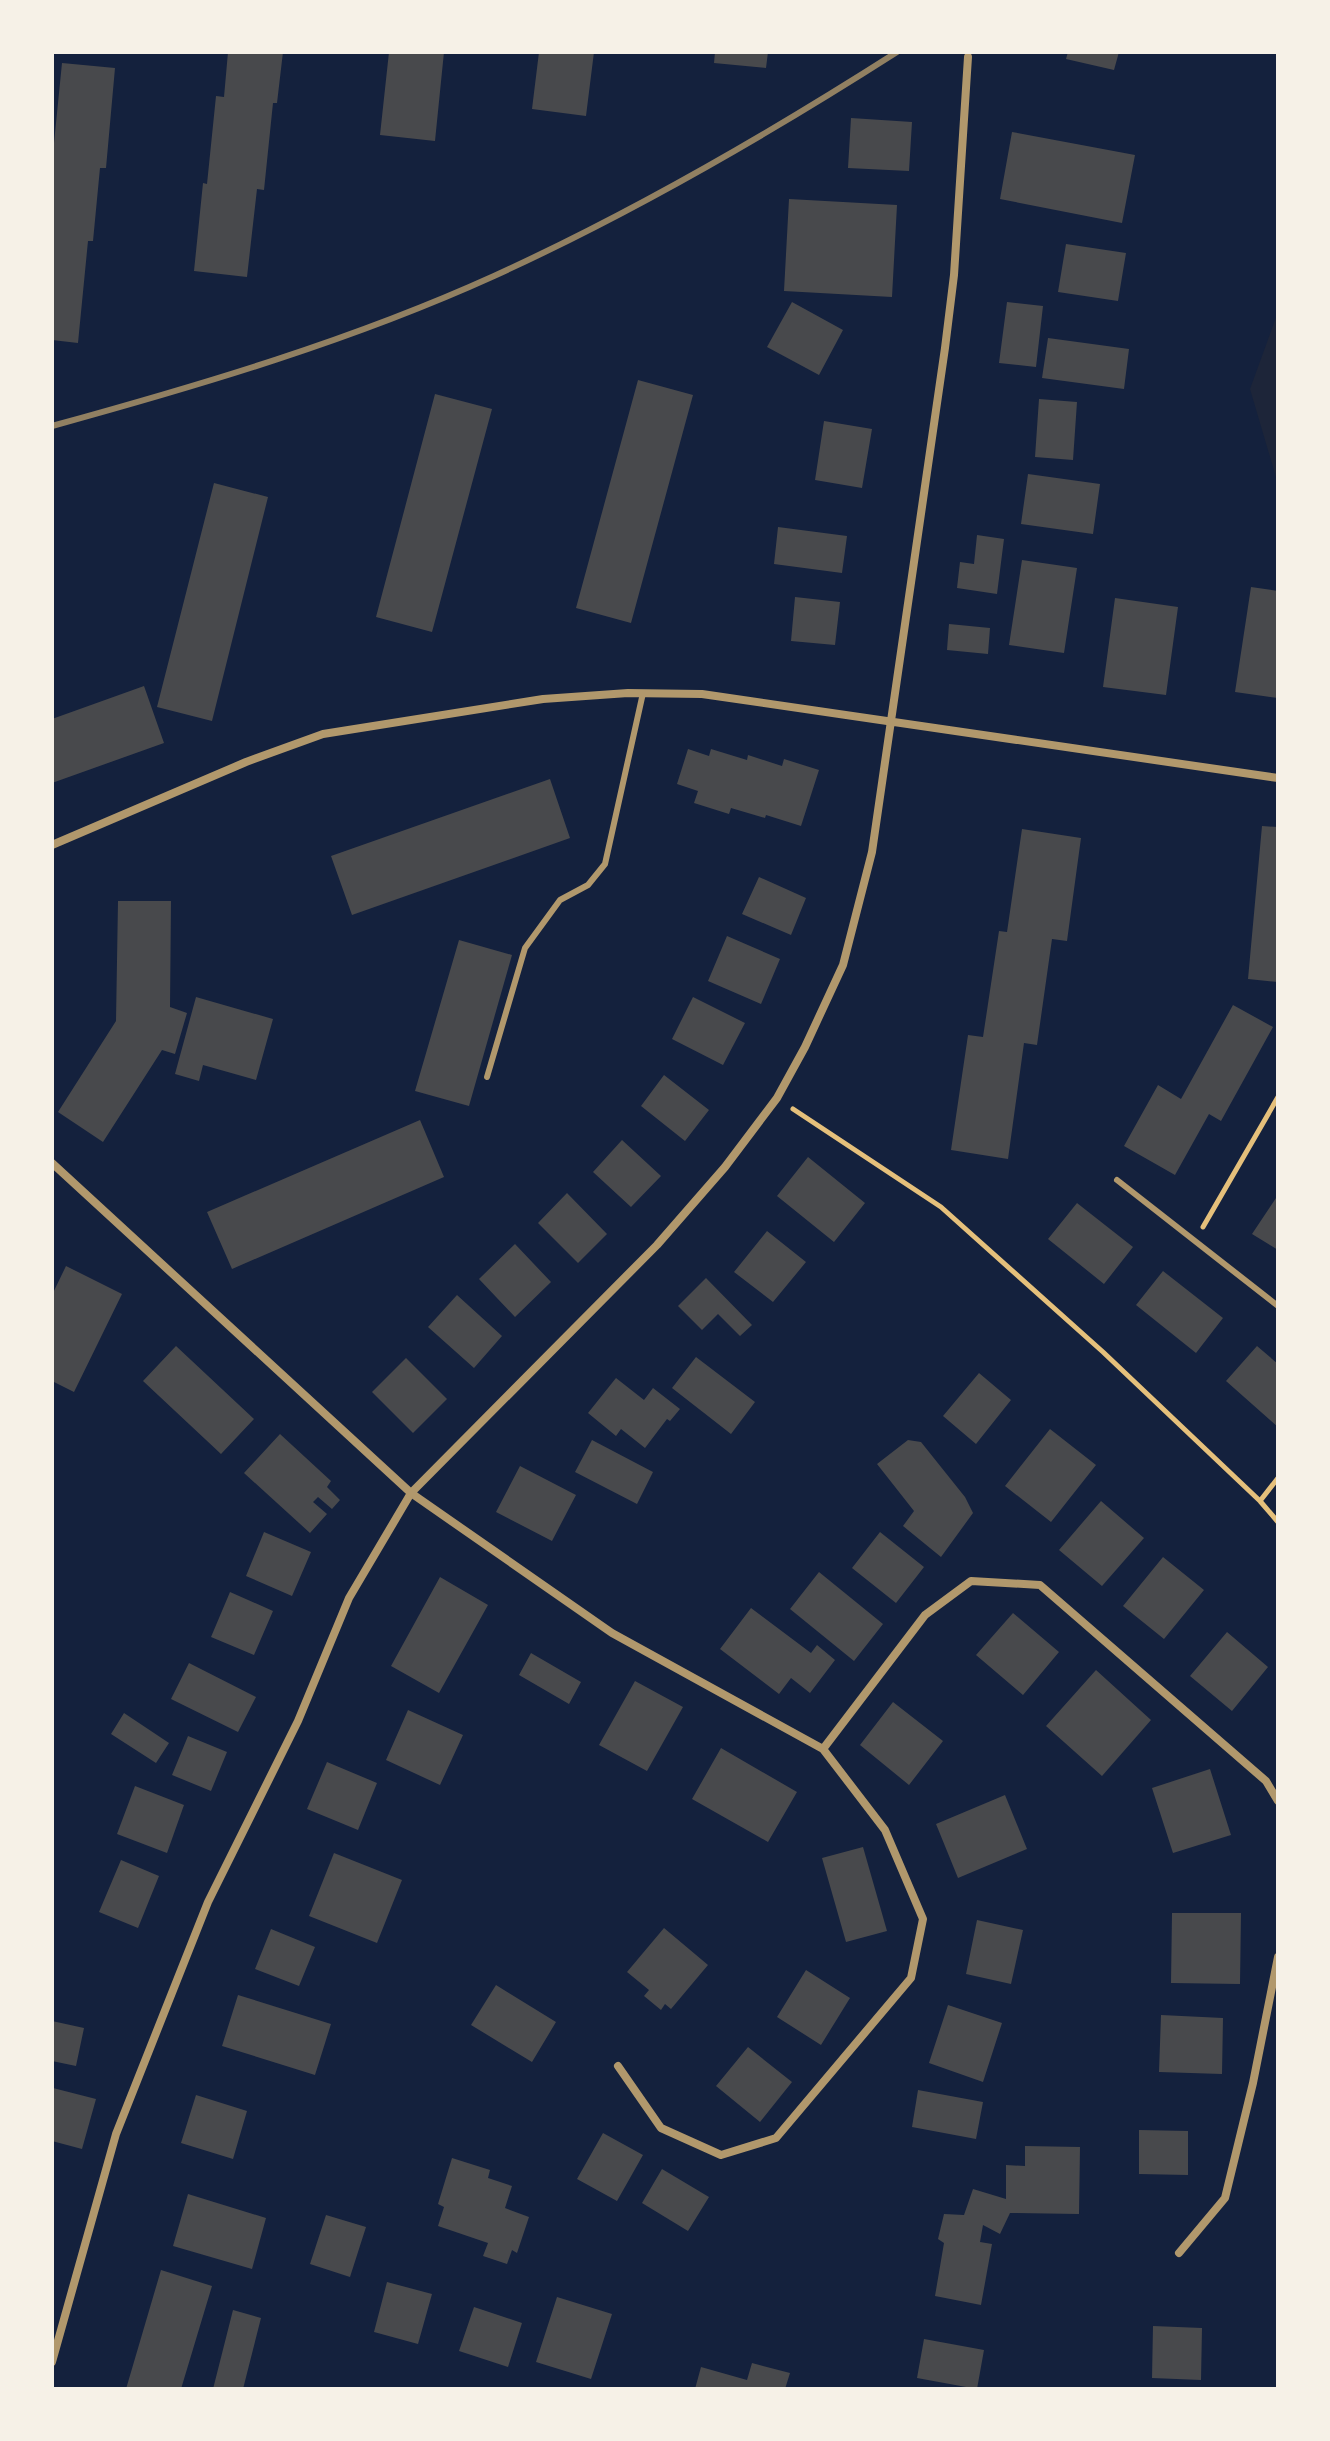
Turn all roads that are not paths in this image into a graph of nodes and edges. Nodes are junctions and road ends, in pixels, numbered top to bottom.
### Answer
1 (968, 57) dead end
2 (643, 693) junction
3 (891, 721) junction
4 (1278, 778) edge
5 (52, 845) edge
6 (487, 1077) dead end
7 (52, 1163) edge
8 (1117, 1180) dead end
9 (1278, 1306) edge
10 (411, 1493) junction
11 (823, 1749) junction
12 (1278, 1801) edge
13 (1278, 1957) edge
14 (618, 2066) dead end
15 (1179, 2253) dead end
16 (52, 2362) edge

1 - 3 street
2 - 3 street
2 - 5 street
2 - 6 lane
3 - 4 street
3 - 10 street
7 - 10 street
8 - 9 lane
10 - 11 street
10 - 16 street
11 - 12 street
11 - 14 street
13 - 15 street

